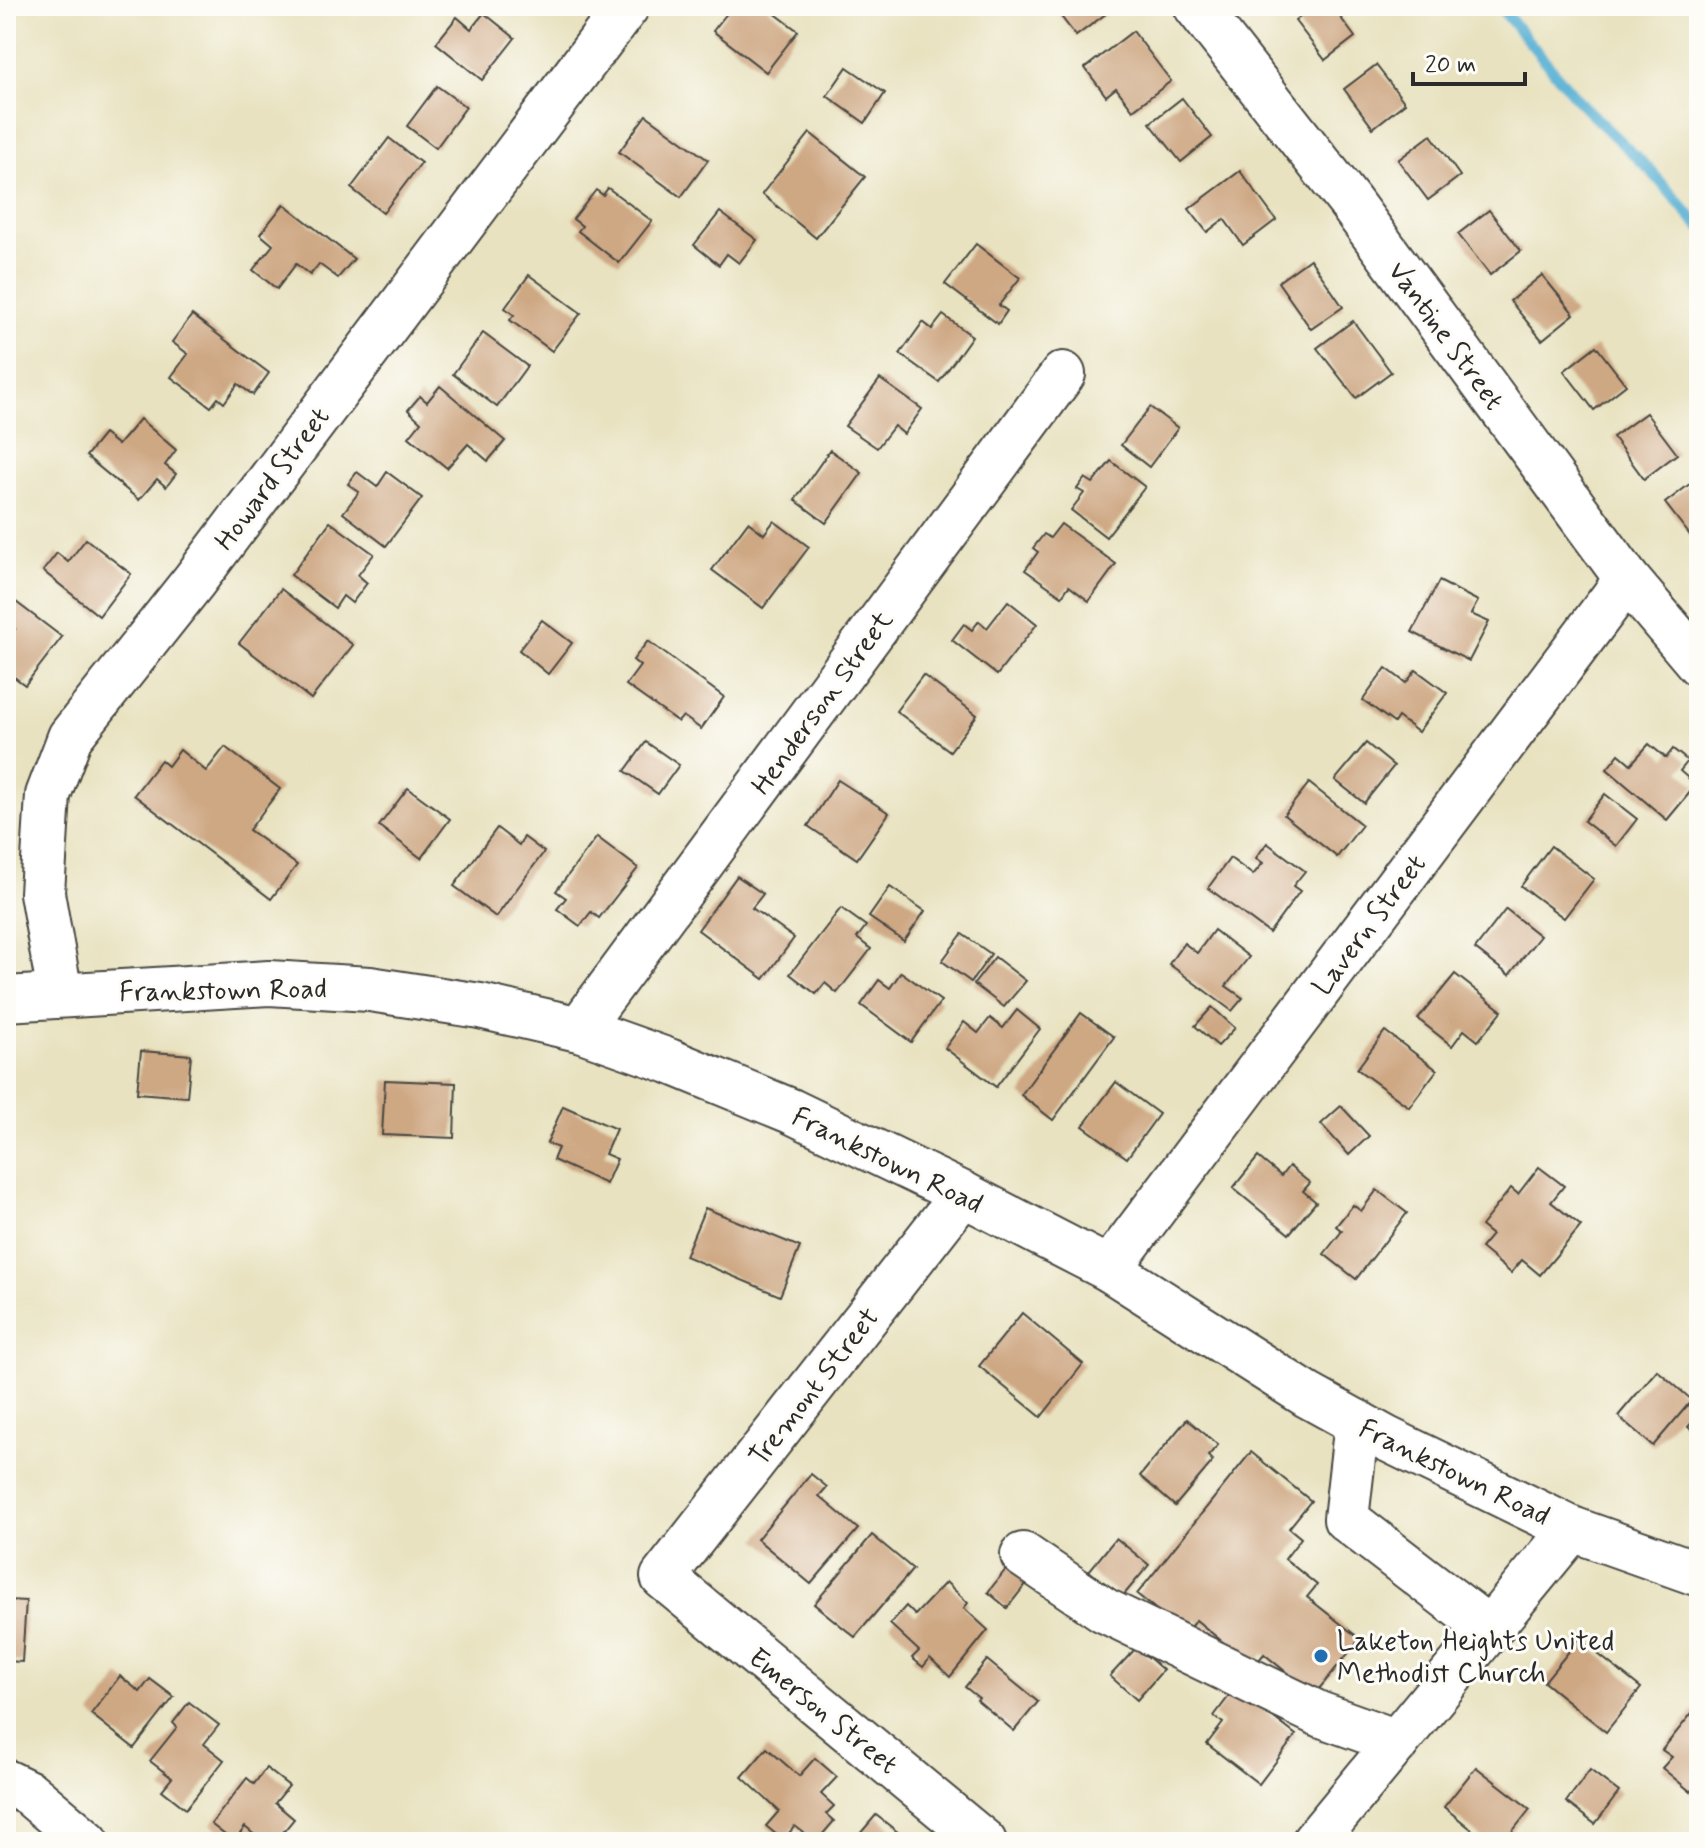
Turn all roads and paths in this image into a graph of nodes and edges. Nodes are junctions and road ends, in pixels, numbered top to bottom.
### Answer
1 (627, 6) edge
2 (1196, 6) edge
3 (1063, 374) dead end
4 (1627, 579) junction
5 (1699, 664) edge
6 (60, 994) junction
7 (6, 999) edge
8 (579, 1029) junction
9 (963, 1194) junction
10 (1109, 1269) junction
11 (1357, 1422) junction
12 (1572, 1529) junction
13 (1023, 1555) dead end
14 (1699, 1574) edge
15 (663, 1577) joint
16 (1489, 1629) junction
17 (1397, 1742) junction
18 (6, 1782) edge
19 (87, 1842) edge
20 (984, 1842) edge
21 (1314, 1842) edge

1 - 6 street, Howard Street
2 - 4 street, Vantine Street
3 - 8 street, Henderson Street
4 - 5 street, Vantine Street
4 - 10 street, Lavern Street
6 - 7 street, Frankstown Road
6 - 8 street, Frankstown Road
8 - 9 street, Frankstown Road
9 - 10 street, Frankstown Road
9 - 15 street, Tremont Street
10 - 11 street, Frankstown Road
11 - 12 street, Frankstown Road
11 - 16 street
12 - 14 street, Frankstown Road
12 - 16 street
13 - 17 street
15 - 20 street, Emerson Street
16 - 17 street
17 - 21 street
18 - 19 street

